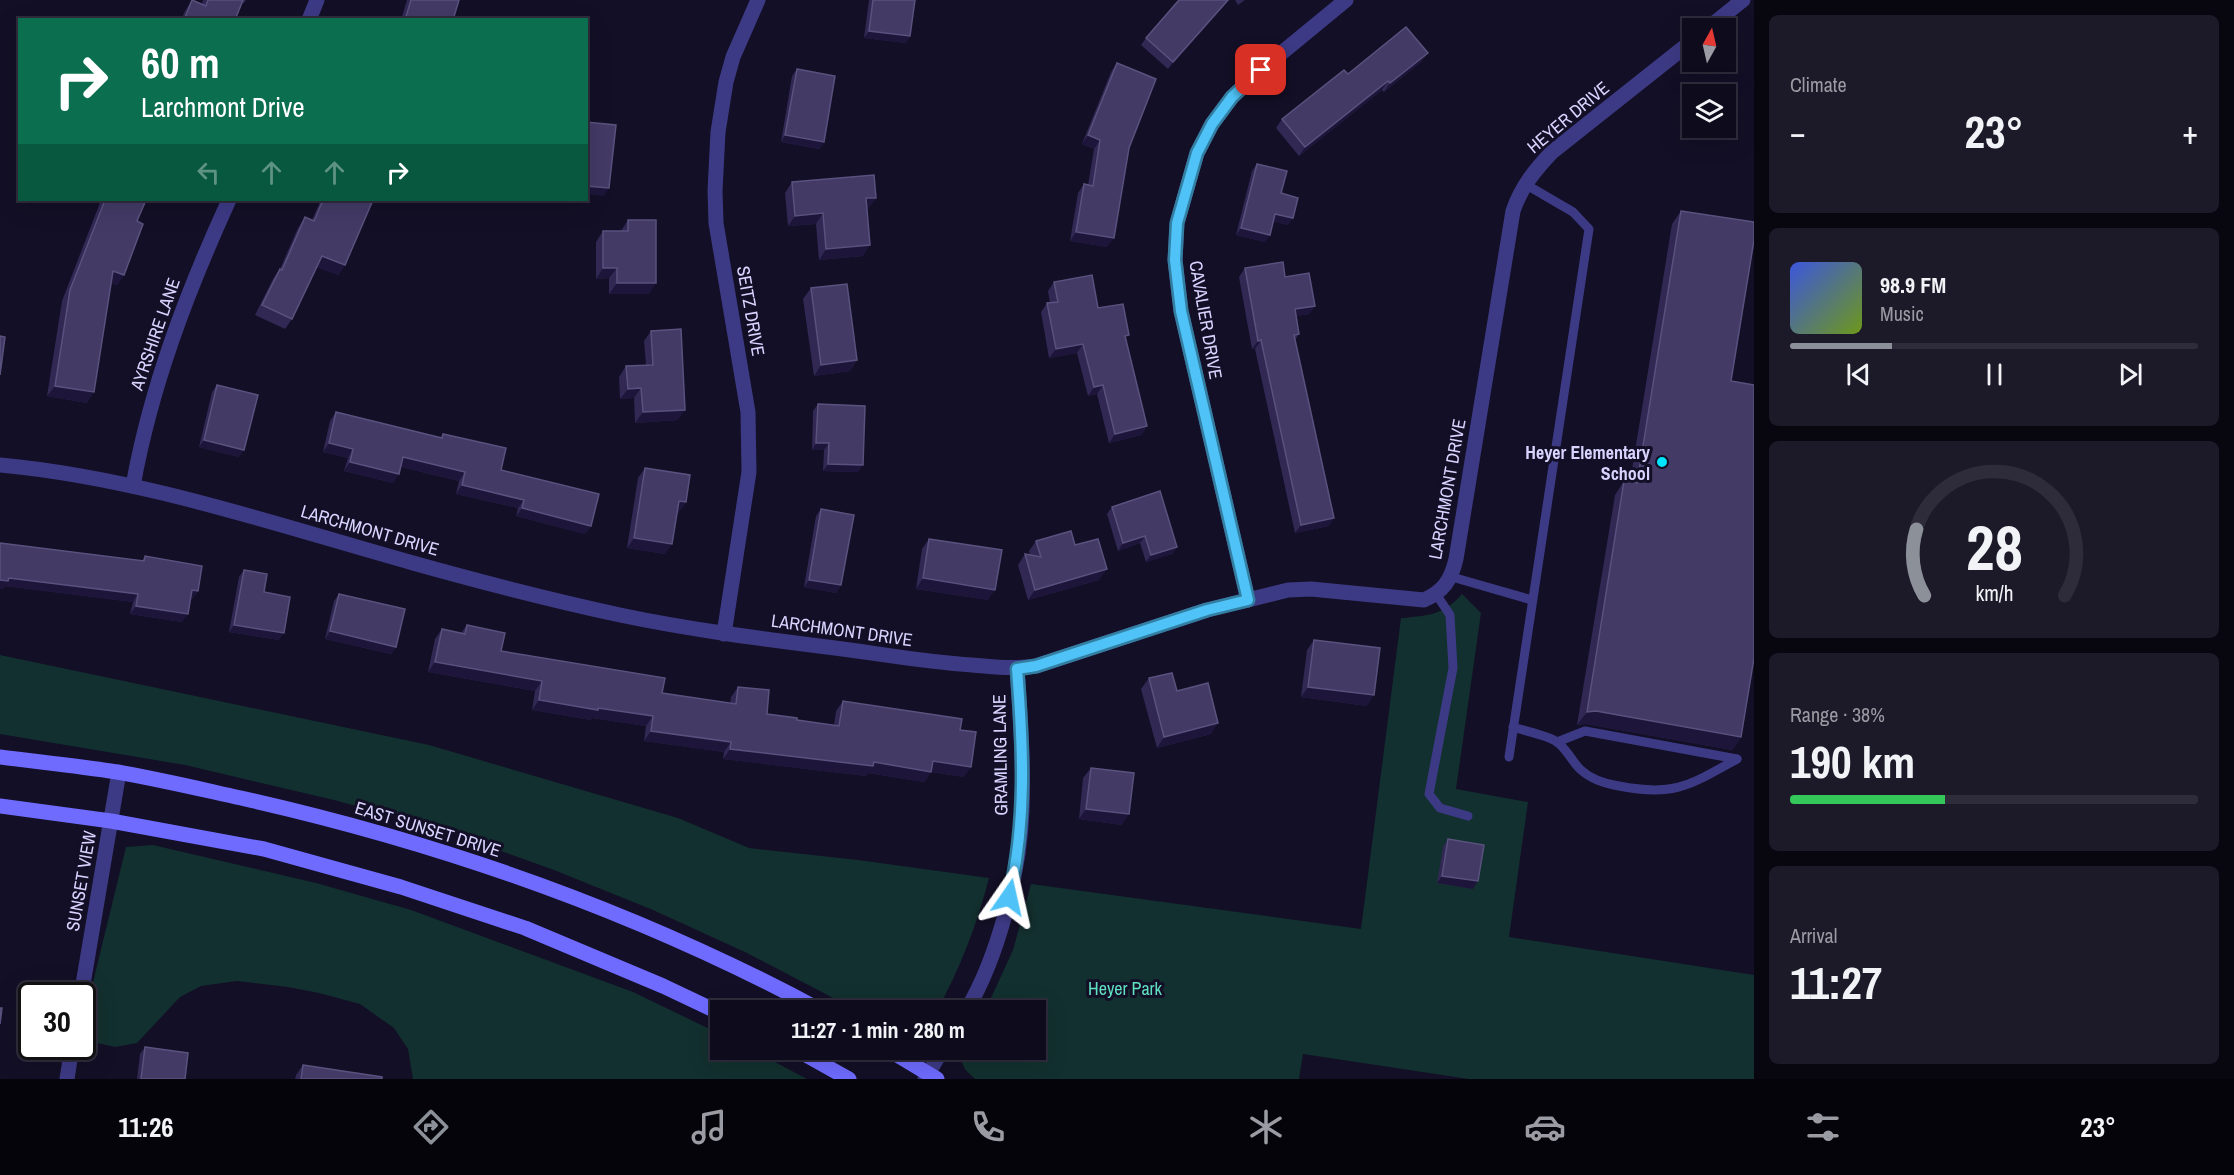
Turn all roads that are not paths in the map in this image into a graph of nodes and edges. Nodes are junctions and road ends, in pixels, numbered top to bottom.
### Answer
1 (317, 0) edge
2 (758, 0) edge
3 (1346, 0) edge
4 (1743, 0) edge
5 (310, 18) edge
6 (1720, 18) edge
7 (1682, 49) edge
8 (1526, 184) junction
9 (230, 201) edge
10 (1490, 354) joint
11 (0, 465) edge
12 (133, 486) junction
13 (1452, 577) junction
14 (1436, 594) junction
15 (1248, 600) junction
16 (1532, 600) junction
17 (724, 634) junction
18 (1017, 669) junction
19 (1513, 728) junction
20 (1557, 742) junction
21 (0, 757) edge
22 (1509, 757) dead end
23 (118, 772) junction
24 (0, 806) edge
25 (1468, 816) dead end
26 (111, 821) junction
27 (83, 982) edge
28 (800, 1000) edge
29 (972, 1000) edge
30 (710, 1008) edge
31 (70, 1060) edge
32 (814, 1060) edge
33 (904, 1060) edge
34 (938, 1060) edge
35 (930, 1077) edge
36 (67, 1079) edge
37 (849, 1079) edge

1 - 5 street
2 - 17 street, SEITZ DRIVE
3 - 15 street, CAVALIER DRIVE
4 - 6 street
7 - 8 street, HEYER DRIVE
8 - 10 street, HEYER DRIVE
8 - 16 lane
9 - 12 street, AYRSHIRE LANE
10 - 13 street, LARCHMONT DRIVE
11 - 12 street, LARCHMONT DRIVE
12 - 17 street, LARCHMONT DRIVE
13 - 14 street, LARCHMONT DRIVE
13 - 16 lane
14 - 15 street, LARCHMONT DRIVE
14 - 25 lane
15 - 18 street, LARCHMONT DRIVE
16 - 19 lane
17 - 18 street, LARCHMONT DRIVE
18 - 29 street, GRAMLING LANE
19 - 20 lane
19 - 22 lane
20 - 20 lane
21 - 23 main road, EAST SUNSET DRIVE
23 - 26 street, SUNSET VIEW
23 - 28 main road, EAST SUNSET DRIVE
24 - 26 main road
26 - 27 street, SUNSET VIEW
26 - 30 main road
31 - 36 street
32 - 37 main road
33 - 35 main road
34 - 35 street

